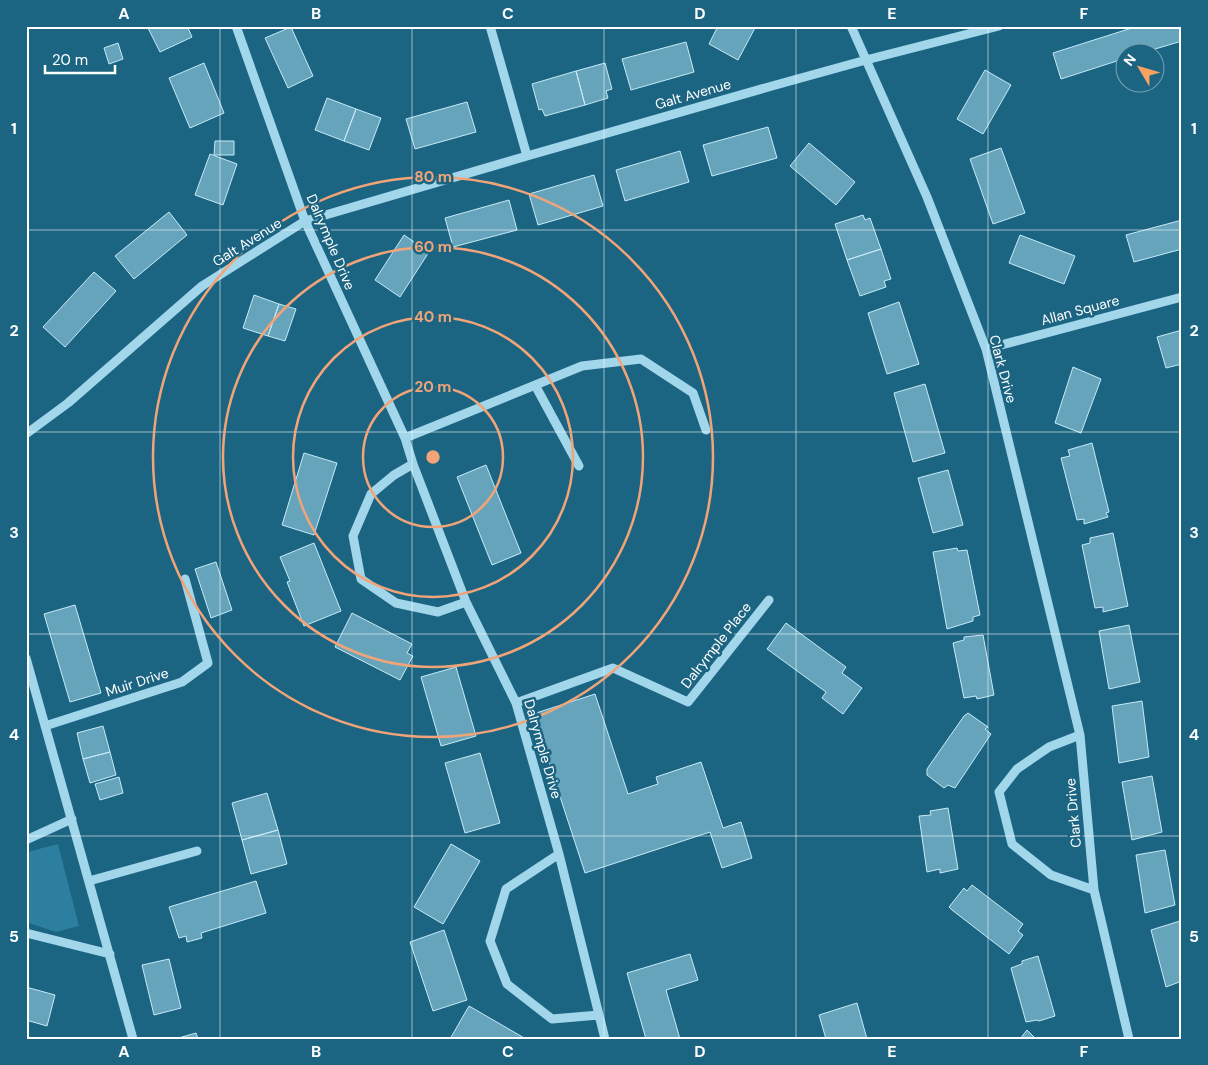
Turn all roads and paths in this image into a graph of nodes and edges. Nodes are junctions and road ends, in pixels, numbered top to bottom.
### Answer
1 (236, 26) edge
2 (490, 26) edge
3 (851, 26) edge
4 (999, 26) edge
5 (866, 60) junction
6 (527, 156) junction
7 (305, 221) junction
8 (1182, 297) edge
9 (986, 348) junction
10 (535, 385) junction
11 (706, 430) dead end
12 (26, 434) edge
13 (405, 438) junction
14 (413, 464) junction
15 (579, 466) dead end
16 (185, 579) dead end
17 (768, 600) dead end
18 (466, 602) junction
19 (26, 658) edge
20 (516, 703) junction
21 (46, 726) junction
22 (1080, 735) junction
23 (72, 819) junction
24 (26, 840) edge
25 (197, 851) dead end
26 (559, 854) junction
27 (89, 880) junction
28 (1094, 890) junction
29 (26, 933) edge
30 (110, 954) junction
31 (599, 1015) junction
32 (134, 1039) edge
33 (605, 1039) edge
34 (1129, 1039) edge

1 - 7 street, Dalrymple Drive
2 - 6 street
3 - 5 street, Clark Drive
4 - 5 street
5 - 6 street, Galt Avenue
5 - 9 street, Clark Drive
6 - 7 street, Galt Avenue
7 - 12 street, Galt Avenue
7 - 13 street, Dalrymple Drive
8 - 9 street, Allan Square
9 - 22 street, Clark Drive
10 - 11 street
10 - 13 street
10 - 15 street
13 - 14 street, Dalrymple Drive
14 - 18 street, Dalrymple Drive
14 - 18 street
16 - 21 street, Muir Drive
17 - 20 street, Dalrymple Place
18 - 20 street, Dalrymple Drive
19 - 21 street
20 - 26 street, Dalrymple Drive
21 - 23 street
22 - 28 street, Clark Drive
22 - 28 street
23 - 24 street
23 - 27 street
25 - 27 street
26 - 31 street, Dalrymple Drive
26 - 31 street
27 - 30 street
28 - 34 street, Clark Drive
29 - 30 street
30 - 32 street
31 - 33 street, Dalrymple Drive

